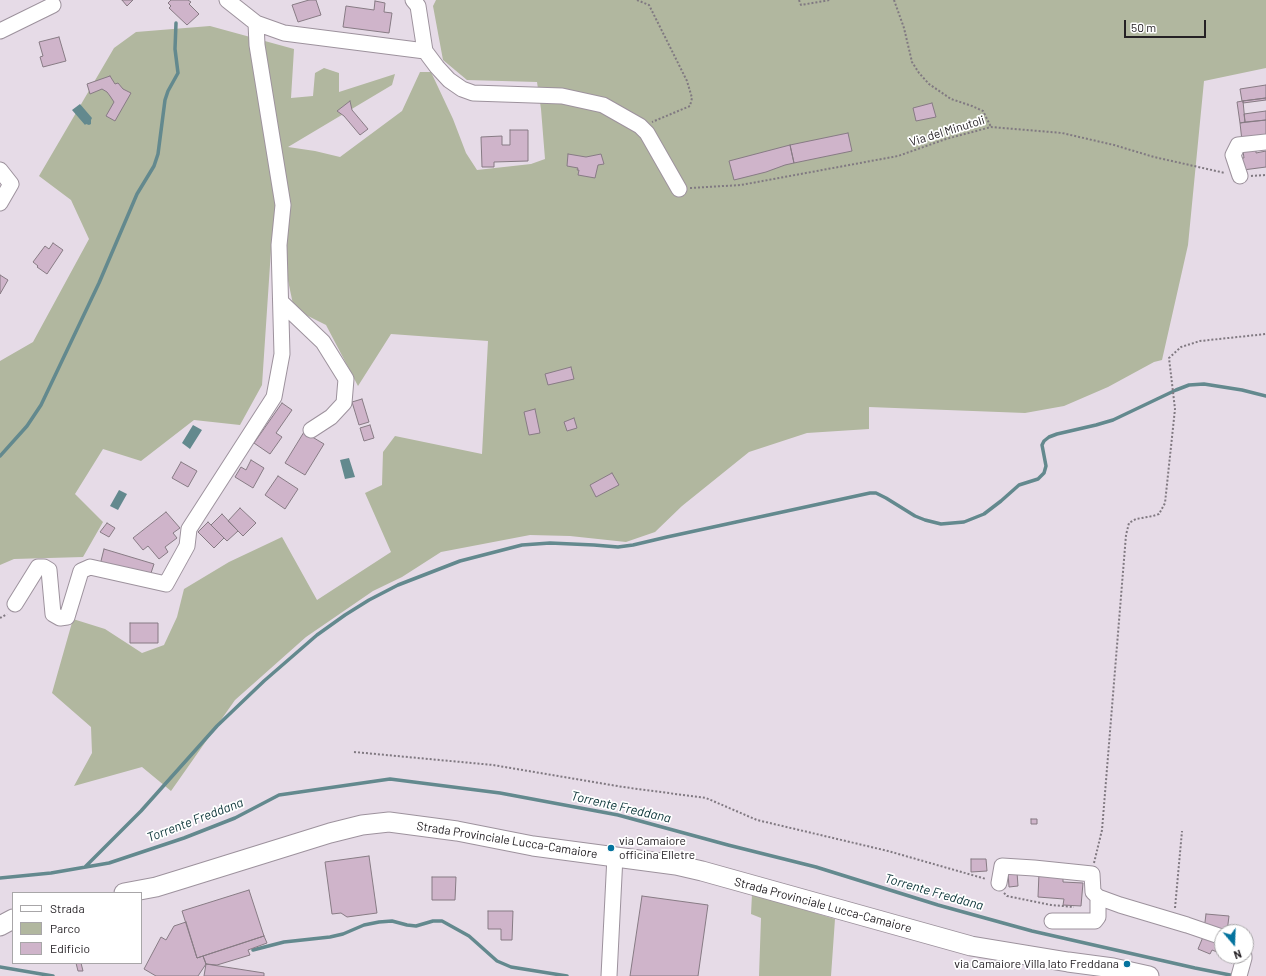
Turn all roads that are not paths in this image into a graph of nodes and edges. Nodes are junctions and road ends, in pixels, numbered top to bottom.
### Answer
1 (227, 0) edge
2 (413, 0) edge
3 (53, 5) dead end
4 (256, 23) junction
5 (0, 31) edge
6 (425, 51) junction
7 (1266, 142) edge
8 (0, 170) edge
9 (1240, 176) road end
10 (679, 189) road end
11 (0, 203) edge
12 (281, 302) junction
13 (311, 430) dead end
14 (15, 604) dead end
15 (614, 856) junction
16 (999, 883) road end
17 (129, 892) edge
18 (1098, 897) junction
19 (12, 920) edge
20 (1052, 921) dead end
21 (0, 926) edge
22 (1214, 934) edge
23 (1242, 964) edge
24 (609, 976) edge
25 (1149, 976) edge
26 (1239, 976) edge

1 - 4 street
2 - 6 street
3 - 5 street
4 - 6 street
4 - 12 street
6 - 10 street
7 - 9 street
8 - 11 street
12 - 13 street
12 - 14 street
15 - 17 main road, Strada Provinciale Lucca-Camaiore
15 - 24 street
15 - 25 main road, Strada Provinciale Lucca-Camaiore
16 - 18 street
18 - 20 street
18 - 22 street
19 - 21 main road
23 - 26 street

